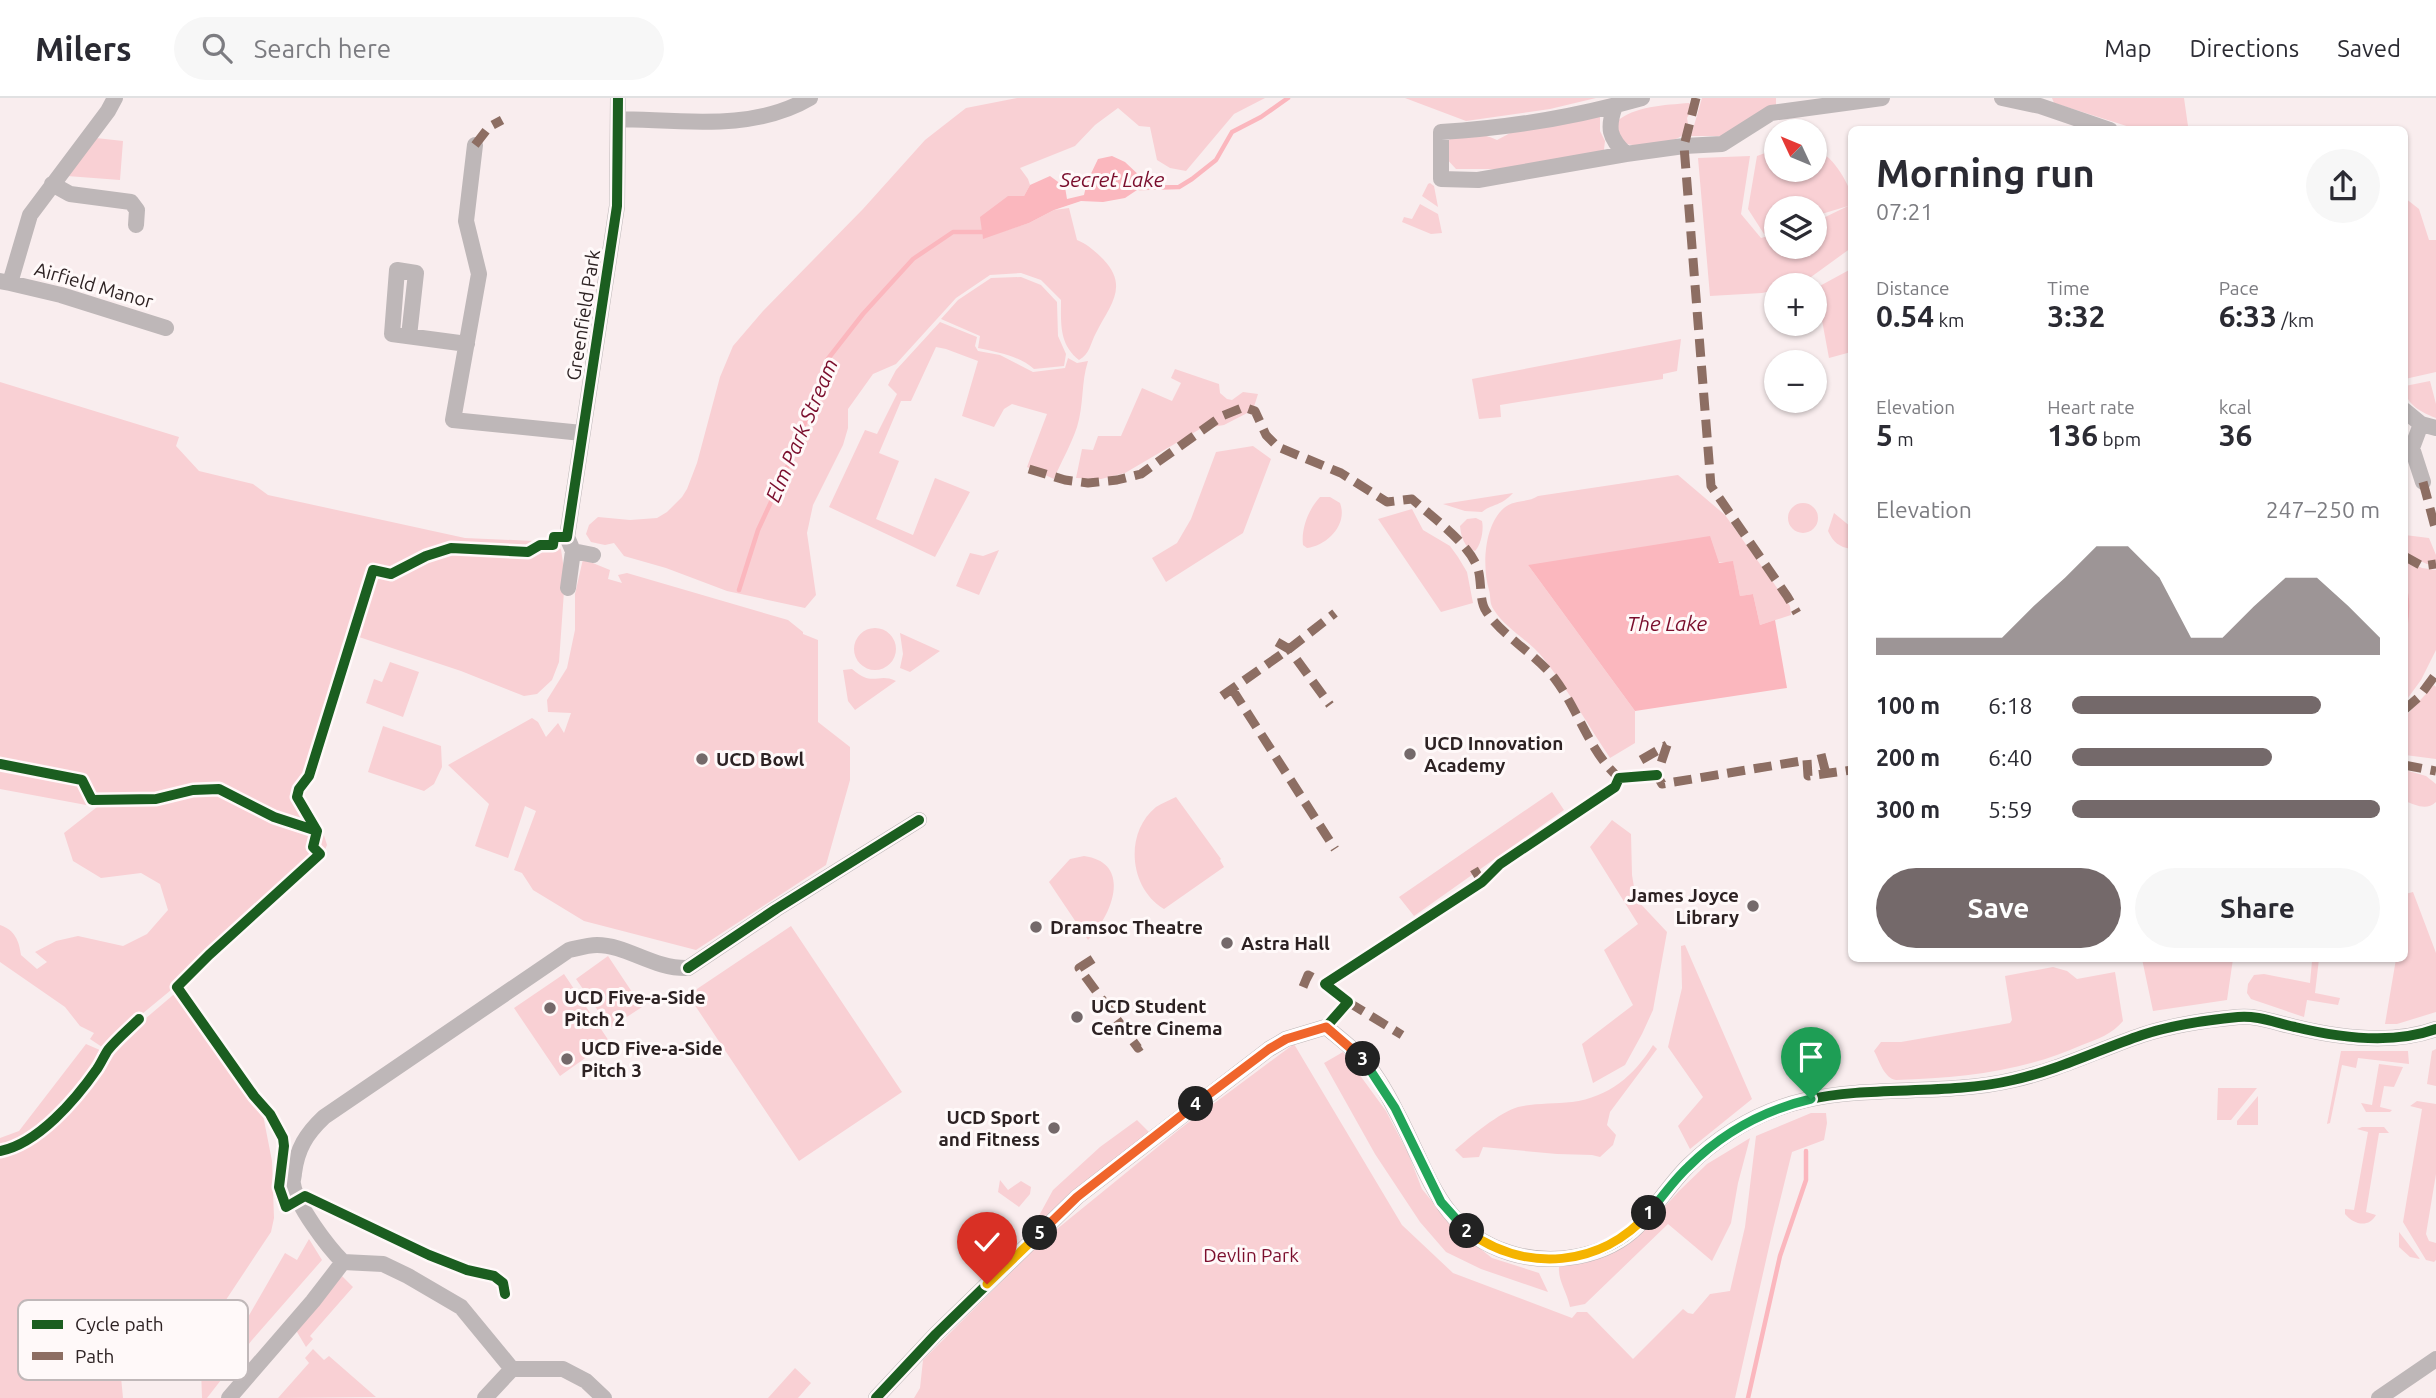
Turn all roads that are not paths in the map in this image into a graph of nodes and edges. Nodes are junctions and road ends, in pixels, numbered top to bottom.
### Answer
1 (116, 98) edge
2 (618, 98) edge
3 (810, 98) edge
4 (1642, 98) edge
5 (1881, 98) edge
6 (2002, 98) edge
7 (1850, 100) edge
8 (1615, 106) junction
9 (618, 119) junction
10 (2098, 126) edge
11 (475, 145) dead end
12 (1626, 154) junction
13 (52, 184) junction
14 (136, 225) dead end
15 (5, 282) edge
16 (166, 328) dead end
17 (409, 336) dead end
18 (467, 344) junction
19 (2408, 413) edge
20 (2428, 426) edge
21 (582, 433) junction
22 (2423, 482) dead end
23 (573, 551) junction
24 (593, 555) dead end
25 (568, 588) dead end
26 (919, 820) dead end
27 (2436, 1029) edge
28 (343, 1262) junction
29 (2436, 1359) edge
30 (512, 1369) junction
31 (248, 1376) edge
32 (245, 1380) edge
33 (229, 1398) edge
34 (485, 1398) edge
35 (604, 1398) edge
36 (876, 1398) edge
37 (2379, 1398) edge

1 - 13 street
2 - 9 street, Greenfield Park
3 - 9 street
4 - 8 street
5 - 7 street
6 - 10 street
7 - 12 street
8 - 12 street
8 - 12 street
9 - 21 street, Greenfield Park
11 - 18 street
13 - 14 street
13 - 15 street
15 - 16 street, Airfield Manor
17 - 18 street
18 - 21 street
19 - 20 street
20 - 22 street
21 - 23 street, Greenfield Park
23 - 24 street
23 - 25 street, Greenfield Park
26 - 28 street
27 - 36 street
28 - 30 street
28 - 31 street
29 - 37 street
30 - 34 street
30 - 35 street
32 - 33 street

